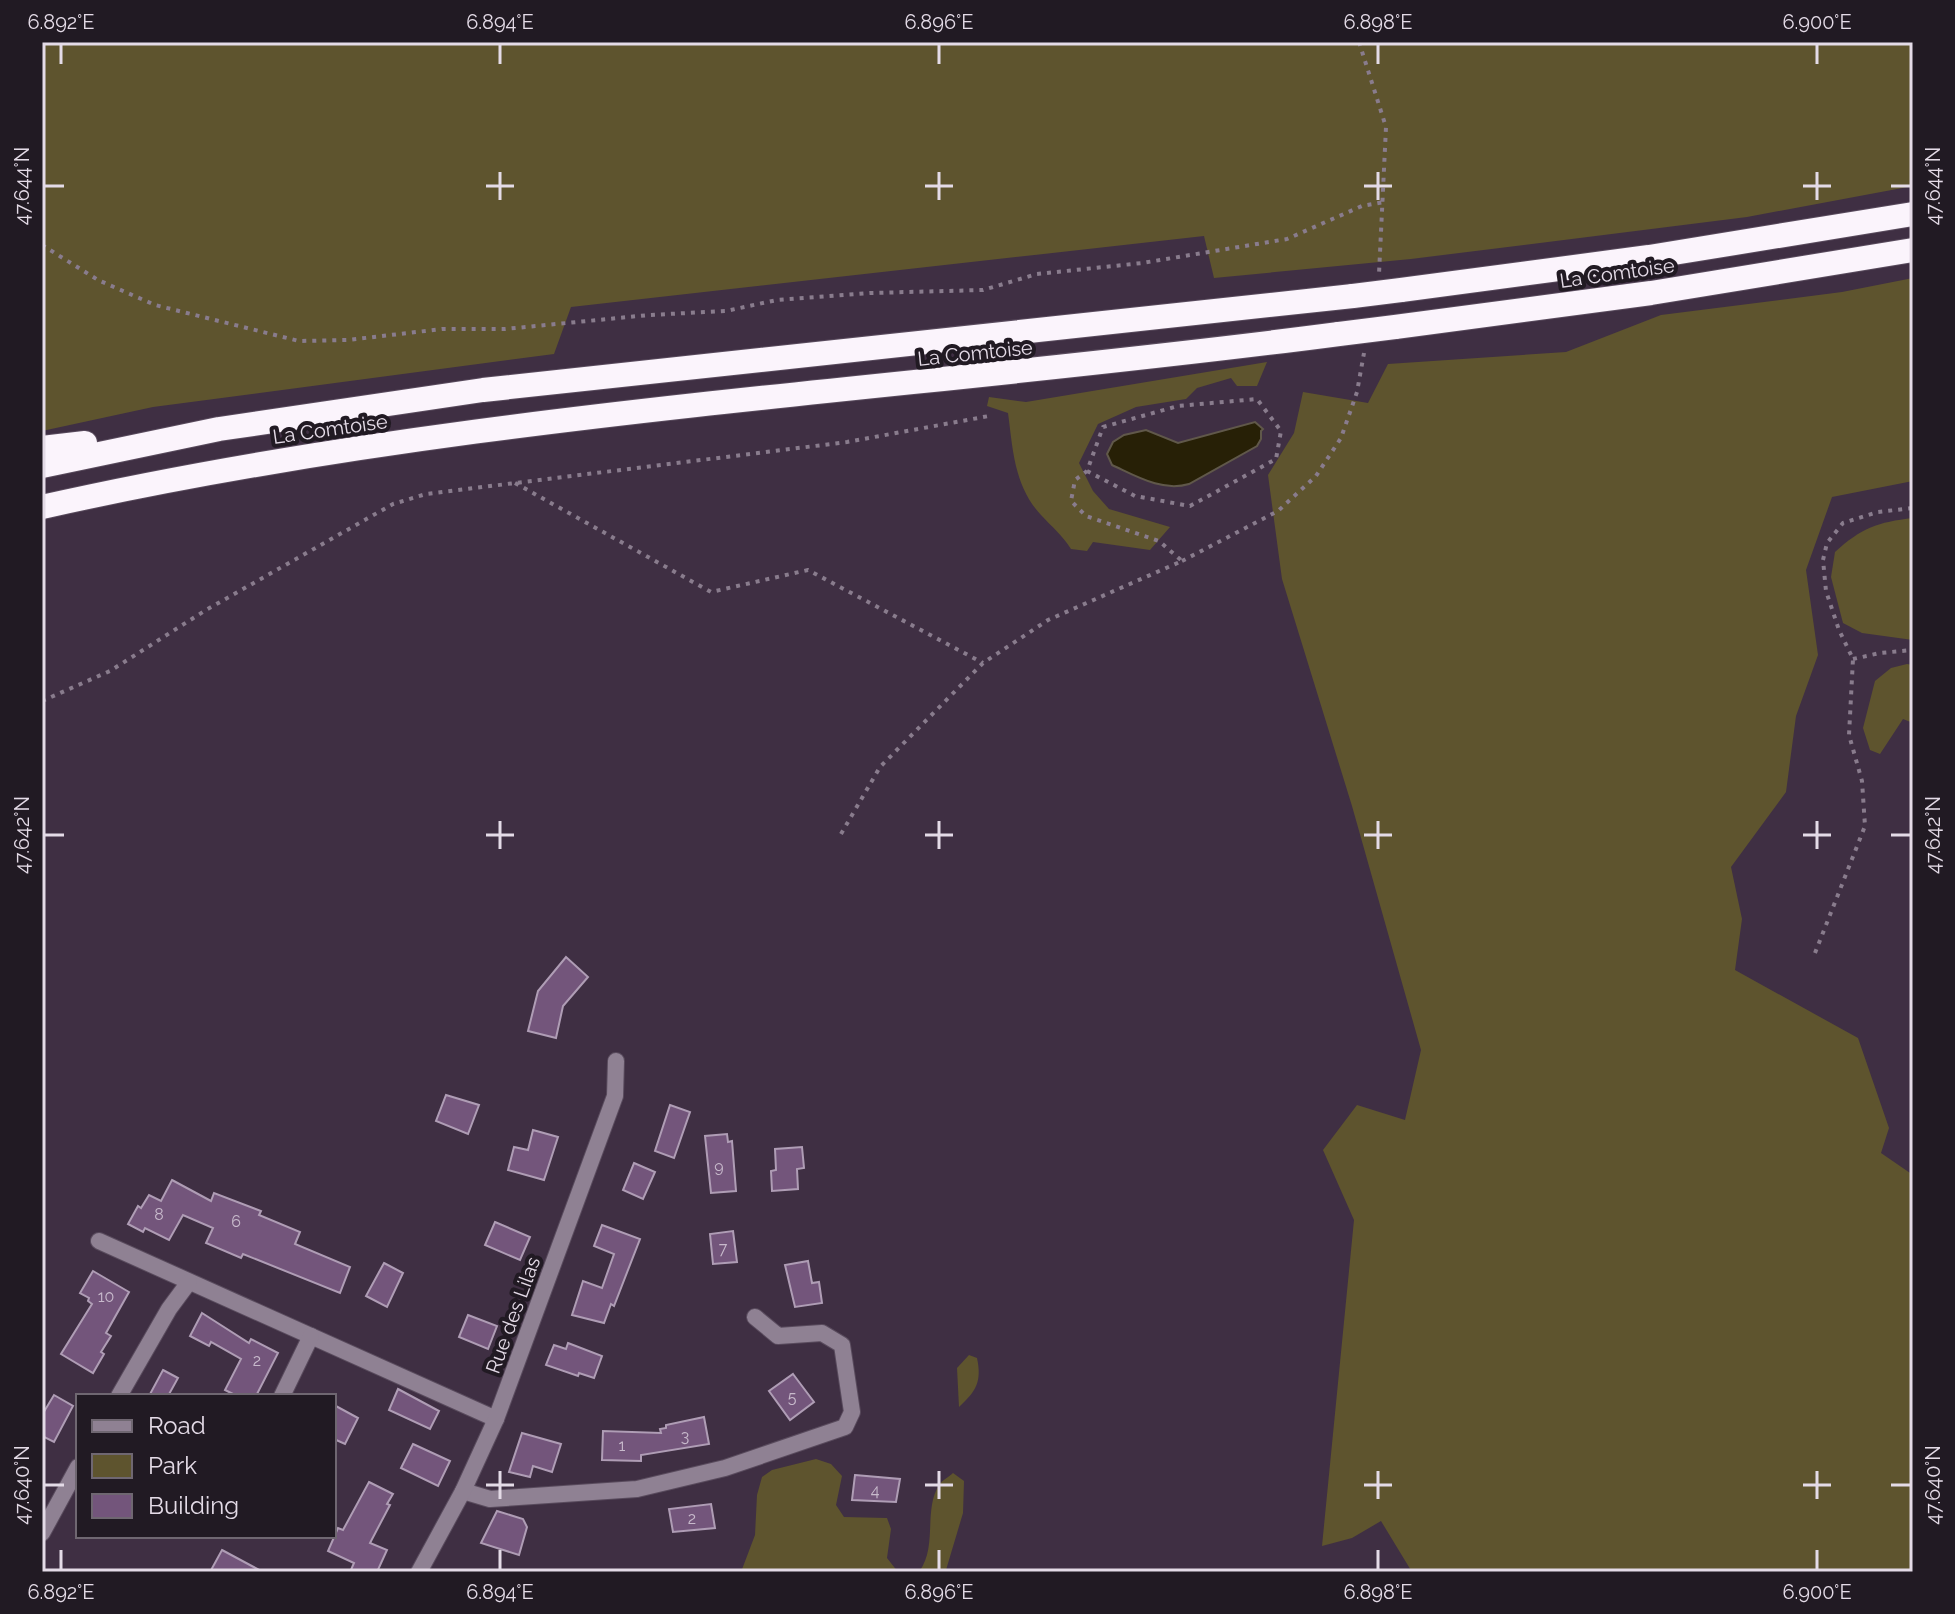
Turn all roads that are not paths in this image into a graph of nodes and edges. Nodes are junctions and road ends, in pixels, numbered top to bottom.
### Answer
1 (1913, 214) edge
2 (1913, 250) edge
3 (219, 429) junction
4 (42, 448) edge
5 (42, 466) edge
6 (42, 507) edge
7 (616, 1061) dead end
8 (99, 1241) dead end
9 (189, 1282) junction
10 (755, 1317) dead end
11 (311, 1336) junction
12 (120, 1394) edge
13 (283, 1394) edge
14 (496, 1419) junction
15 (76, 1471) edge
16 (463, 1491) junction
17 (42, 1533) edge
18 (419, 1572) edge

1 - 3 highway, La Comtoise, bridge
2 - 6 highway, La Comtoise, bridge
3 - 4 highway
3 - 5 highway, La Comtoise
7 - 14 street, Rue des Lilas
8 - 9 street
9 - 11 street
9 - 12 street
10 - 16 street
11 - 13 street
11 - 14 street
14 - 16 street, Rue des Lilas
15 - 17 street
16 - 18 street, Rue des Lilas

